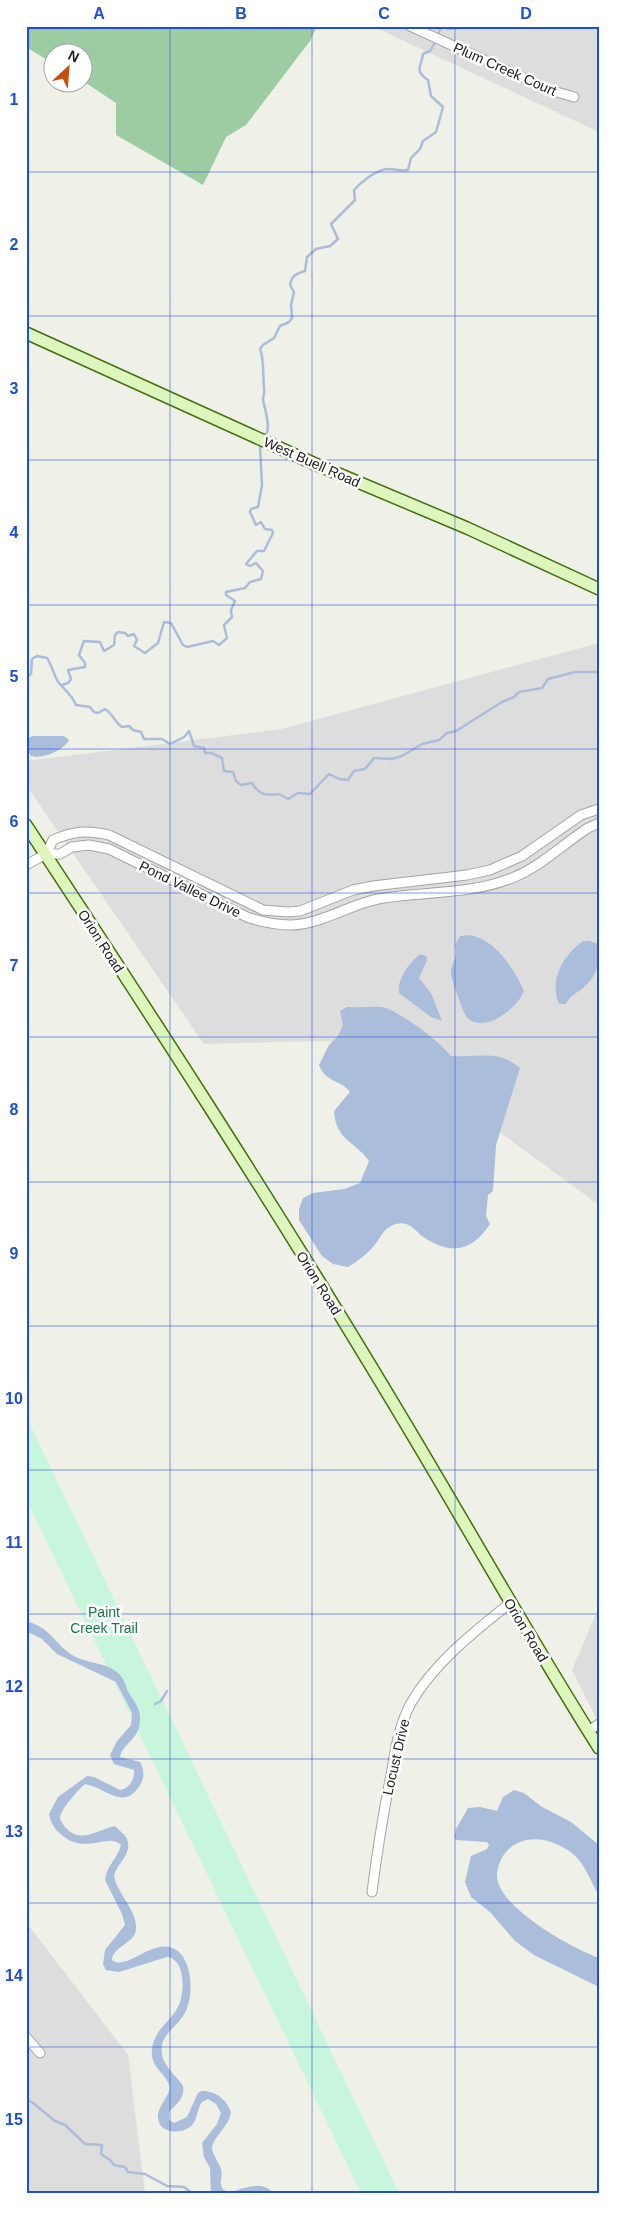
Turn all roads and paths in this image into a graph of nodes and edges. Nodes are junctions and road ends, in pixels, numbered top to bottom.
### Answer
1 (410, 26) edge
2 (574, 98) dead end
3 (26, 333) edge
4 (599, 589) edge
5 (599, 809) edge
6 (26, 824) edge
7 (599, 824) edge
8 (81, 832) junction
9 (84, 846) junction
10 (135, 848) junction
11 (46, 854) junction
12 (129, 859) junction
13 (511, 863) junction
14 (26, 865) edge
15 (519, 874) junction
16 (404, 882) junction
17 (405, 895) junction
18 (257, 907) junction
19 (251, 919) junction
20 (510, 1603) junction
21 (599, 1724) edge
22 (588, 1731) junction
23 (599, 1748) edge
24 (372, 1892) dead end
25 (26, 2037) edge
26 (40, 2053) dead end

1 - 2 street, Plum Creek Court
3 - 4 main road, West Buell Road
5 - 13 street, Pond Vallee Drive
6 - 11 main road, Orion Road
7 - 15 street, Pond Vallee Drive
8 - 9 street
8 - 10 street, Pond Vallee Drive
8 - 11 street, Pond Vallee Drive
9 - 11 street, Pond Vallee Drive
9 - 12 street, Pond Vallee Drive
10 - 12 street, Pond Vallee Drive
10 - 18 street, Pond Vallee Drive
11 - 14 street
11 - 20 main road, Orion Road
12 - 19 street, Pond Vallee Drive
13 - 15 street
13 - 16 street, Pond Vallee Drive
15 - 17 street, Pond Vallee Drive
16 - 17 street
16 - 18 street, Pond Vallee Drive
17 - 19 street, Pond Vallee Drive
18 - 19 street, Pond Vallee Drive
20 - 22 main road, Orion Road
20 - 24 street, Locust Drive
21 - 22 street
22 - 23 main road, Orion Road
25 - 26 street

